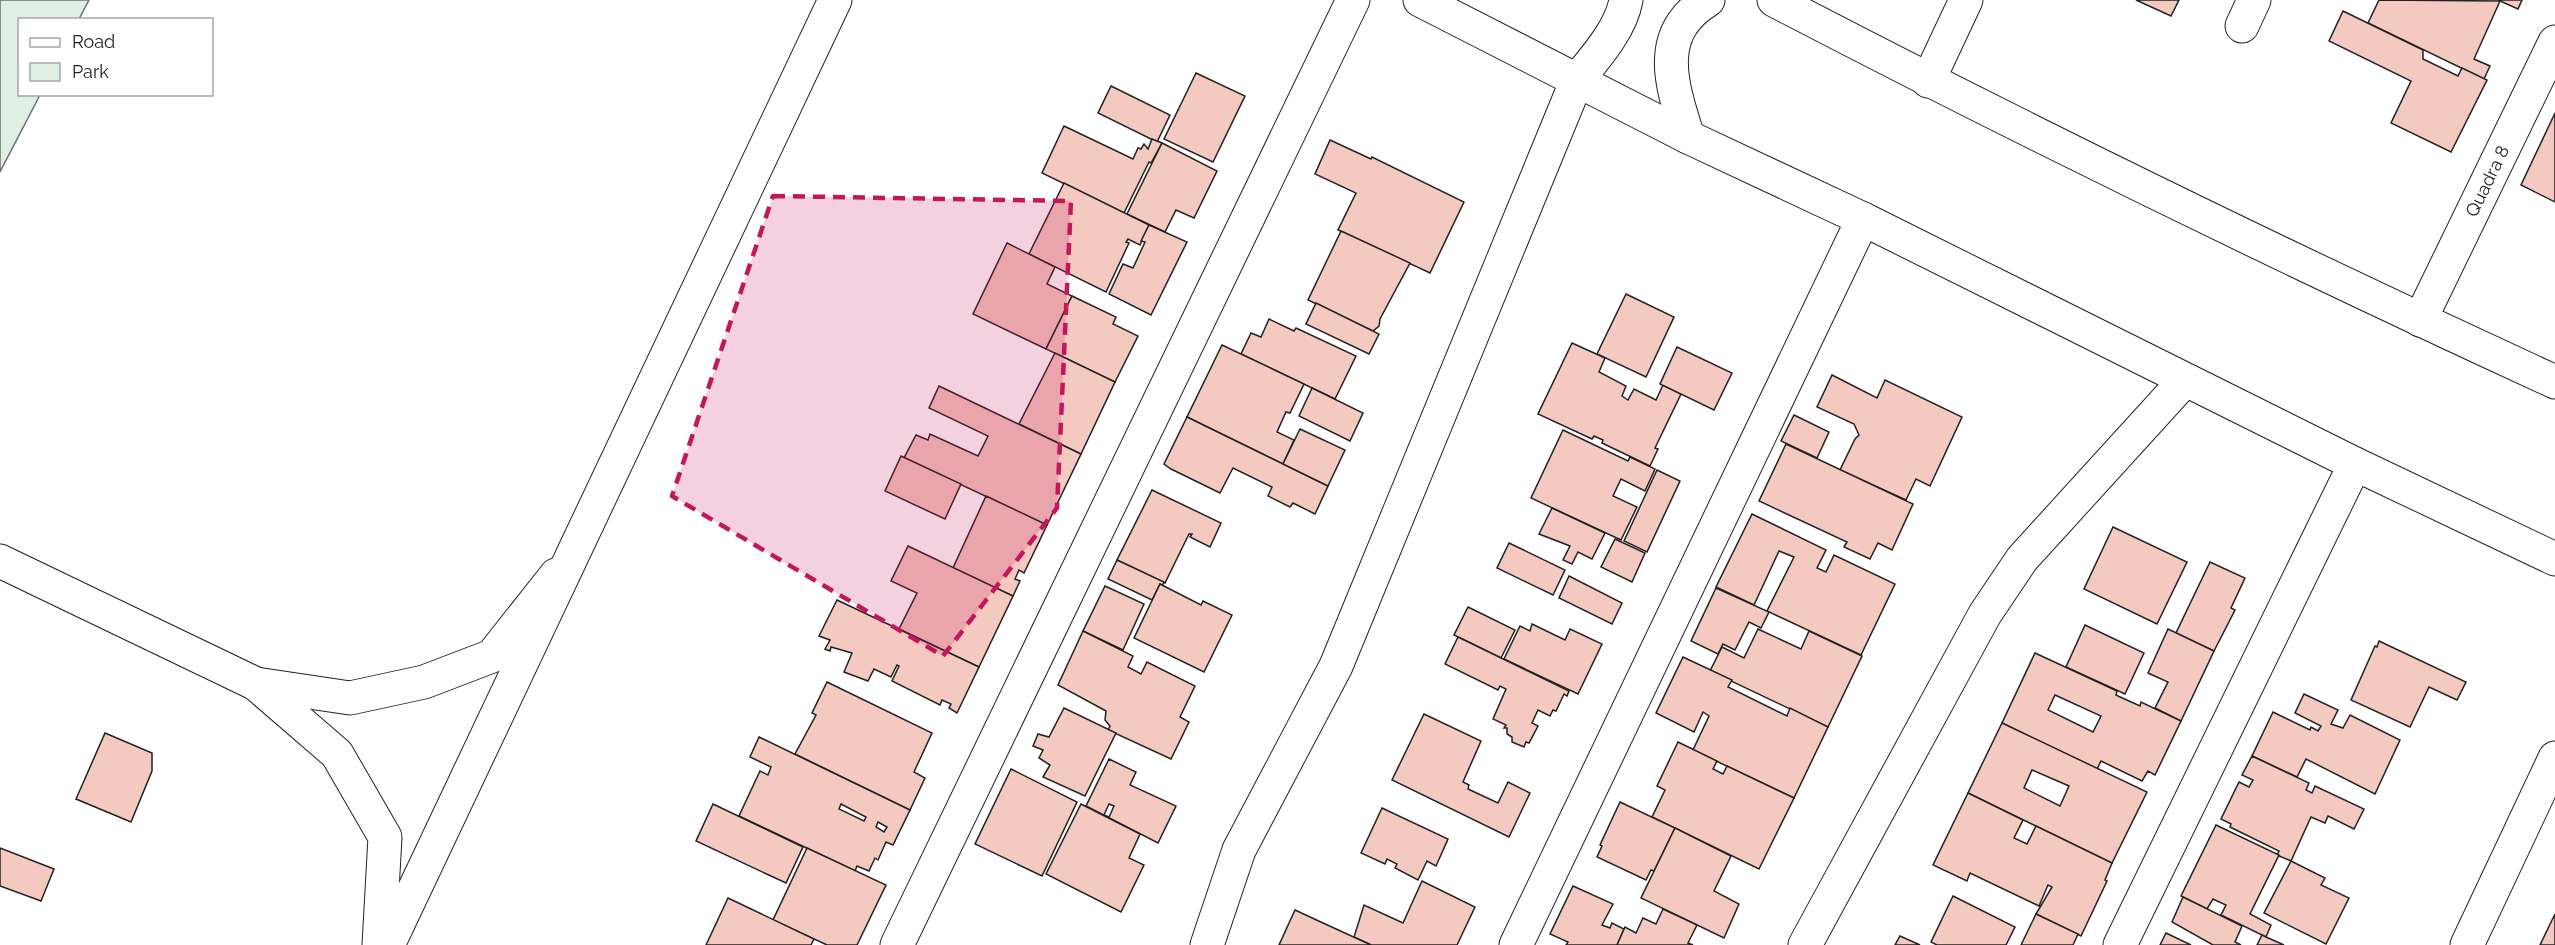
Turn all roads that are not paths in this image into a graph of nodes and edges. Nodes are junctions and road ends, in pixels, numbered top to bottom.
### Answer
1 (835, 0) edge
2 (1353, 0) edge
3 (1420, 0) edge
4 (1626, 0) edge
5 (1708, 0) edge
6 (1774, 0) edge
7 (1966, 0) edge
8 (2555, 42) edge
9 (1577, 80) junction
10 (1928, 81) junction
11 (1688, 137) junction
12 (1863, 219) junction
13 (2420, 320) junction
14 (2185, 380) junction
15 (2555, 382) edge
16 (2355, 464) junction
17 (574, 552) junction
18 (2555, 559) edge
19 (0, 561) edge
20 (256, 684) junction
21 (2555, 758) edge
22 (379, 945) edge
23 (388, 945) edge
24 (897, 945) edge
25 (1207, 945) edge
26 (1516, 945) edge
27 (1805, 945) edge
28 (2120, 945) edge
29 (2467, 945) edge

1 - 17 main road
2 - 24 main road
3 - 9 main road
4 - 9 main road
5 - 11 main road
6 - 10 main road
7 - 10 main road
8 - 13 main road, Quadra 8
9 - 11 main road
9 - 25 main road
10 - 13 main road
11 - 12 main road
12 - 14 main road
12 - 26 main road
13 - 15 main road
14 - 16 main road
14 - 27 main road
16 - 18 main road
16 - 28 main road
17 - 20 main road
17 - 23 main road
19 - 20 main road
20 - 22 main road
21 - 29 main road

